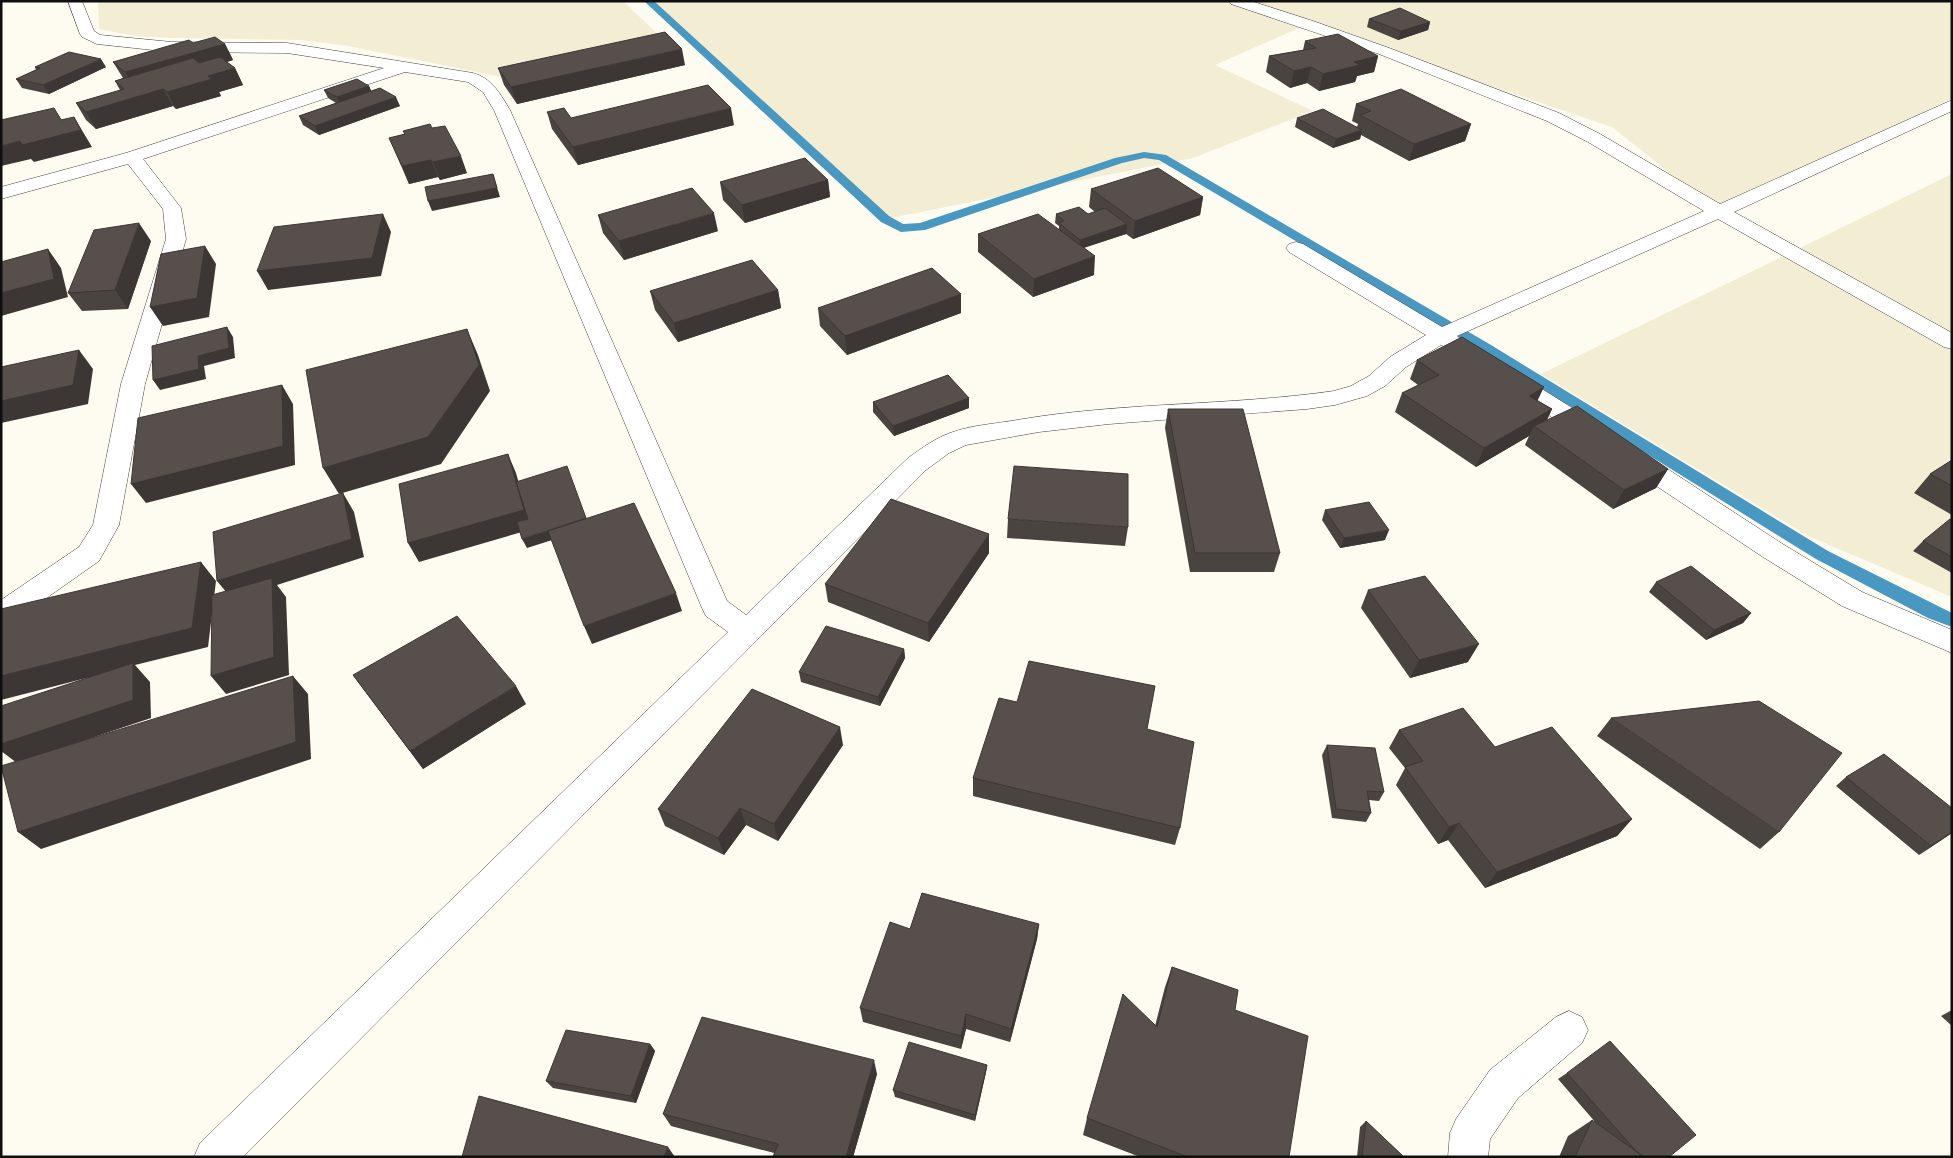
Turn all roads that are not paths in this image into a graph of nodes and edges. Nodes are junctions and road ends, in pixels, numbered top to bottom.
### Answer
1 (75, 1) edge
2 (1236, 1) edge
3 (404, 67) junction
4 (1952, 105) edge
5 (132, 158) junction
6 (1, 193) edge
7 (1719, 212) junction
8 (1296, 248) dead end
9 (1441, 336) junction
10 (1952, 342) edge
11 (1, 614) edge
12 (748, 632) junction
13 (1952, 642) edge
14 (1568, 1030) dead end
15 (214, 1157) edge
16 (1468, 1157) edge

1 - 3 street
2 - 7 street
3 - 5 street
3 - 12 street
4 - 7 street
5 - 6 street
5 - 11 street
7 - 9 street
7 - 10 street
8 - 9 street
9 - 12 street
9 - 13 street
12 - 15 street
14 - 16 street

